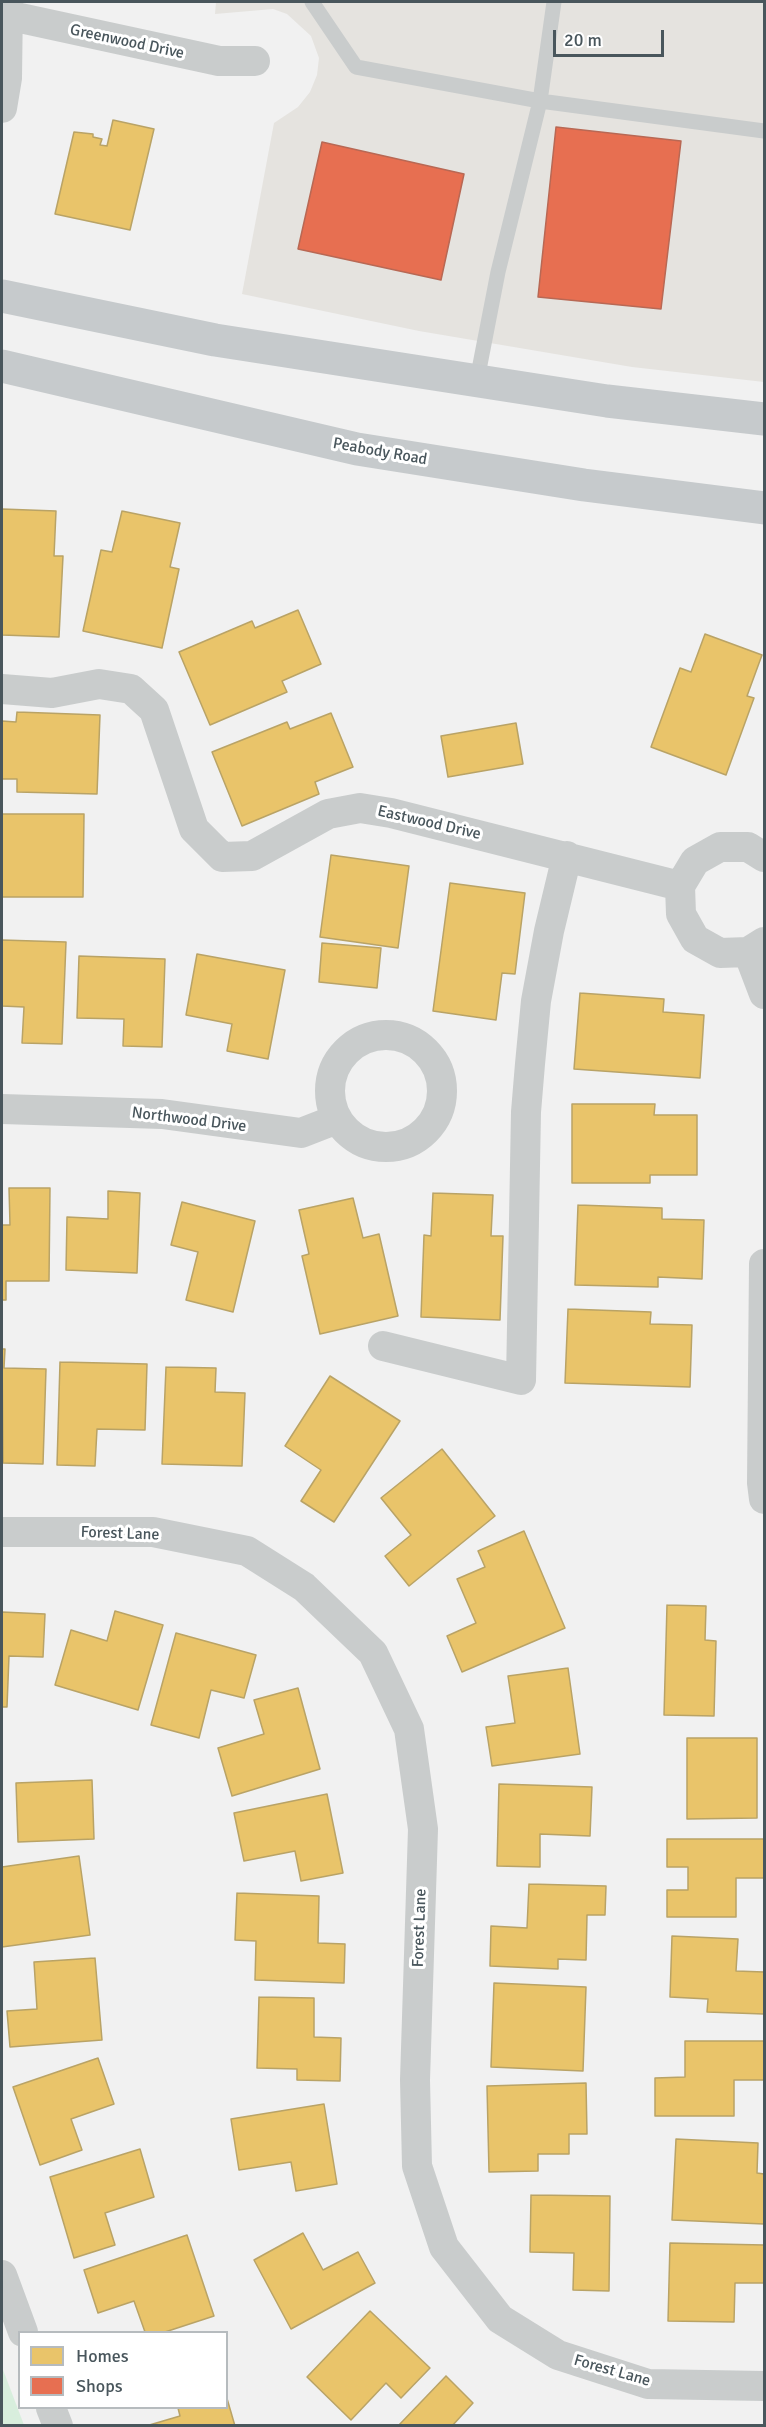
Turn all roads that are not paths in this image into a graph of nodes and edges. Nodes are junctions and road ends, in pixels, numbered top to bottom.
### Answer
1 (312, 2) edge
2 (554, 2) edge
3 (7, 10) edge
4 (255, 61) dead end
5 (540, 101) junction
6 (2, 108) edge
7 (765, 131) edge
8 (2, 296) edge
9 (2, 366) edge
10 (477, 380) junction
11 (765, 419) edge
12 (765, 508) edge
13 (2, 689) edge
14 (567, 856) junction
15 (765, 857) edge
16 (680, 886) junction
17 (756, 947) edge
18 (765, 994) edge
19 (2, 1109) edge
20 (337, 1119) dead end
21 (765, 1264) edge
22 (764, 1311) edge
23 (383, 1346) dead end
24 (765, 1499) edge
25 (2, 1532) edge
26 (2, 2275) edge
27 (23, 2331) edge
28 (765, 2386) edge
29 (51, 2409) edge
30 (58, 2426) edge

1 - 5 lane
2 - 5 lane
3 - 4 street, Greenwood Drive
3 - 6 street
5 - 7 lane
5 - 10 lane
8 - 10 main road
9 - 12 main road, Peabody Road
10 - 11 main road
13 - 14 street, Eastwood Drive
14 - 16 street, Eastwood Drive
14 - 23 street
15 - 16 street
16 - 17 street
17 - 18 street
19 - 20 street, Northwood Drive
21 - 22 street
22 - 24 street
25 - 28 street, Forest Lane
26 - 27 street
29 - 30 street

